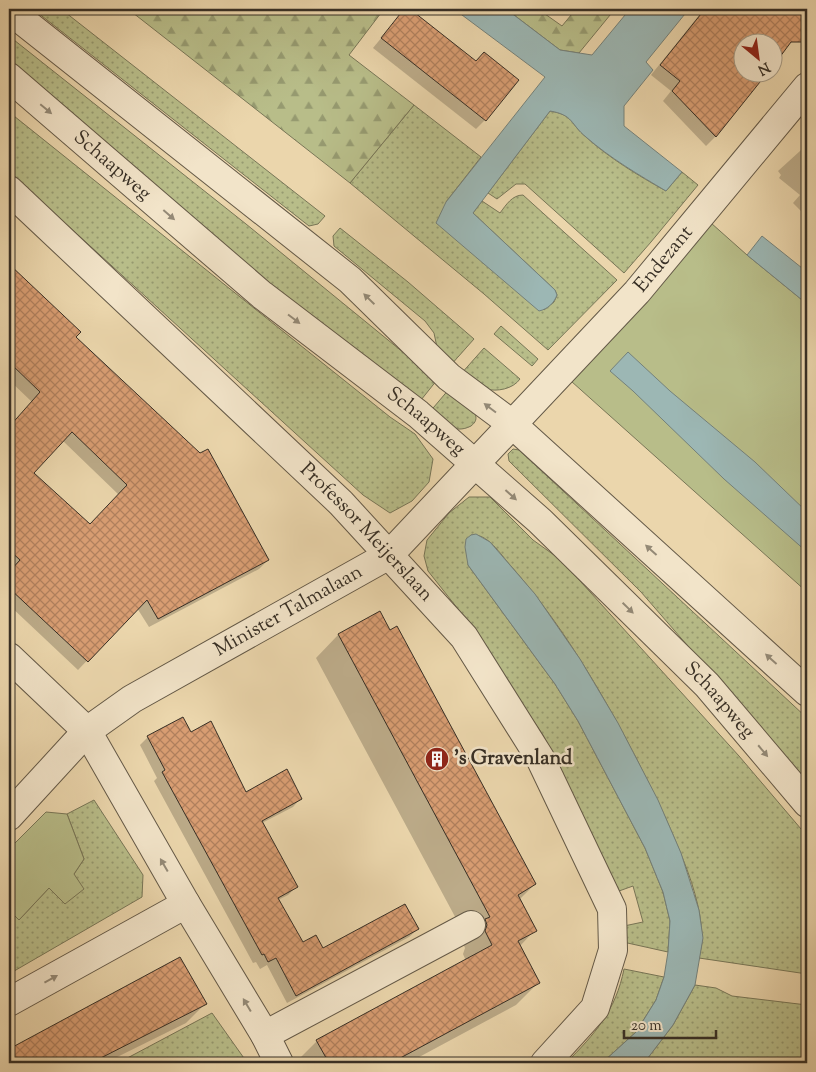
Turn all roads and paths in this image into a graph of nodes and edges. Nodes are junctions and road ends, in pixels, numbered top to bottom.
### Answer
1 (9, 10) edge
2 (9, 77) edge
3 (807, 87) edge
4 (9, 190) edge
5 (512, 424) junction
6 (475, 462) junction
7 (389, 555) junction
8 (9, 656) edge
9 (807, 692) edge
10 (87, 731) junction
11 (807, 803) edge
12 (9, 816) edge
13 (186, 904) junction
14 (471, 925) dead end
15 (9, 1002) edge
16 (265, 1035) junction
17 (279, 1063) edge
18 (545, 1063) edge

5 -> 1 street
2 -> 6 street, Schaapweg
3 - 5 street, Endezant
4 - 7 street, Professor Meijerslaan
5 - 6 street, Minister Talmalaan
9 -> 5 street
6 - 7 street, Minister Talmalaan
6 -> 11 street, Schaapweg
7 - 10 street, Minister Talmalaan
7 - 18 street, Professor Meijerslaan
8 - 10 street
10 - 12 street, Minister Talmalaan
13 -> 10 street
15 -> 13 street
16 -> 13 street
14 - 16 street
16 - 17 street

